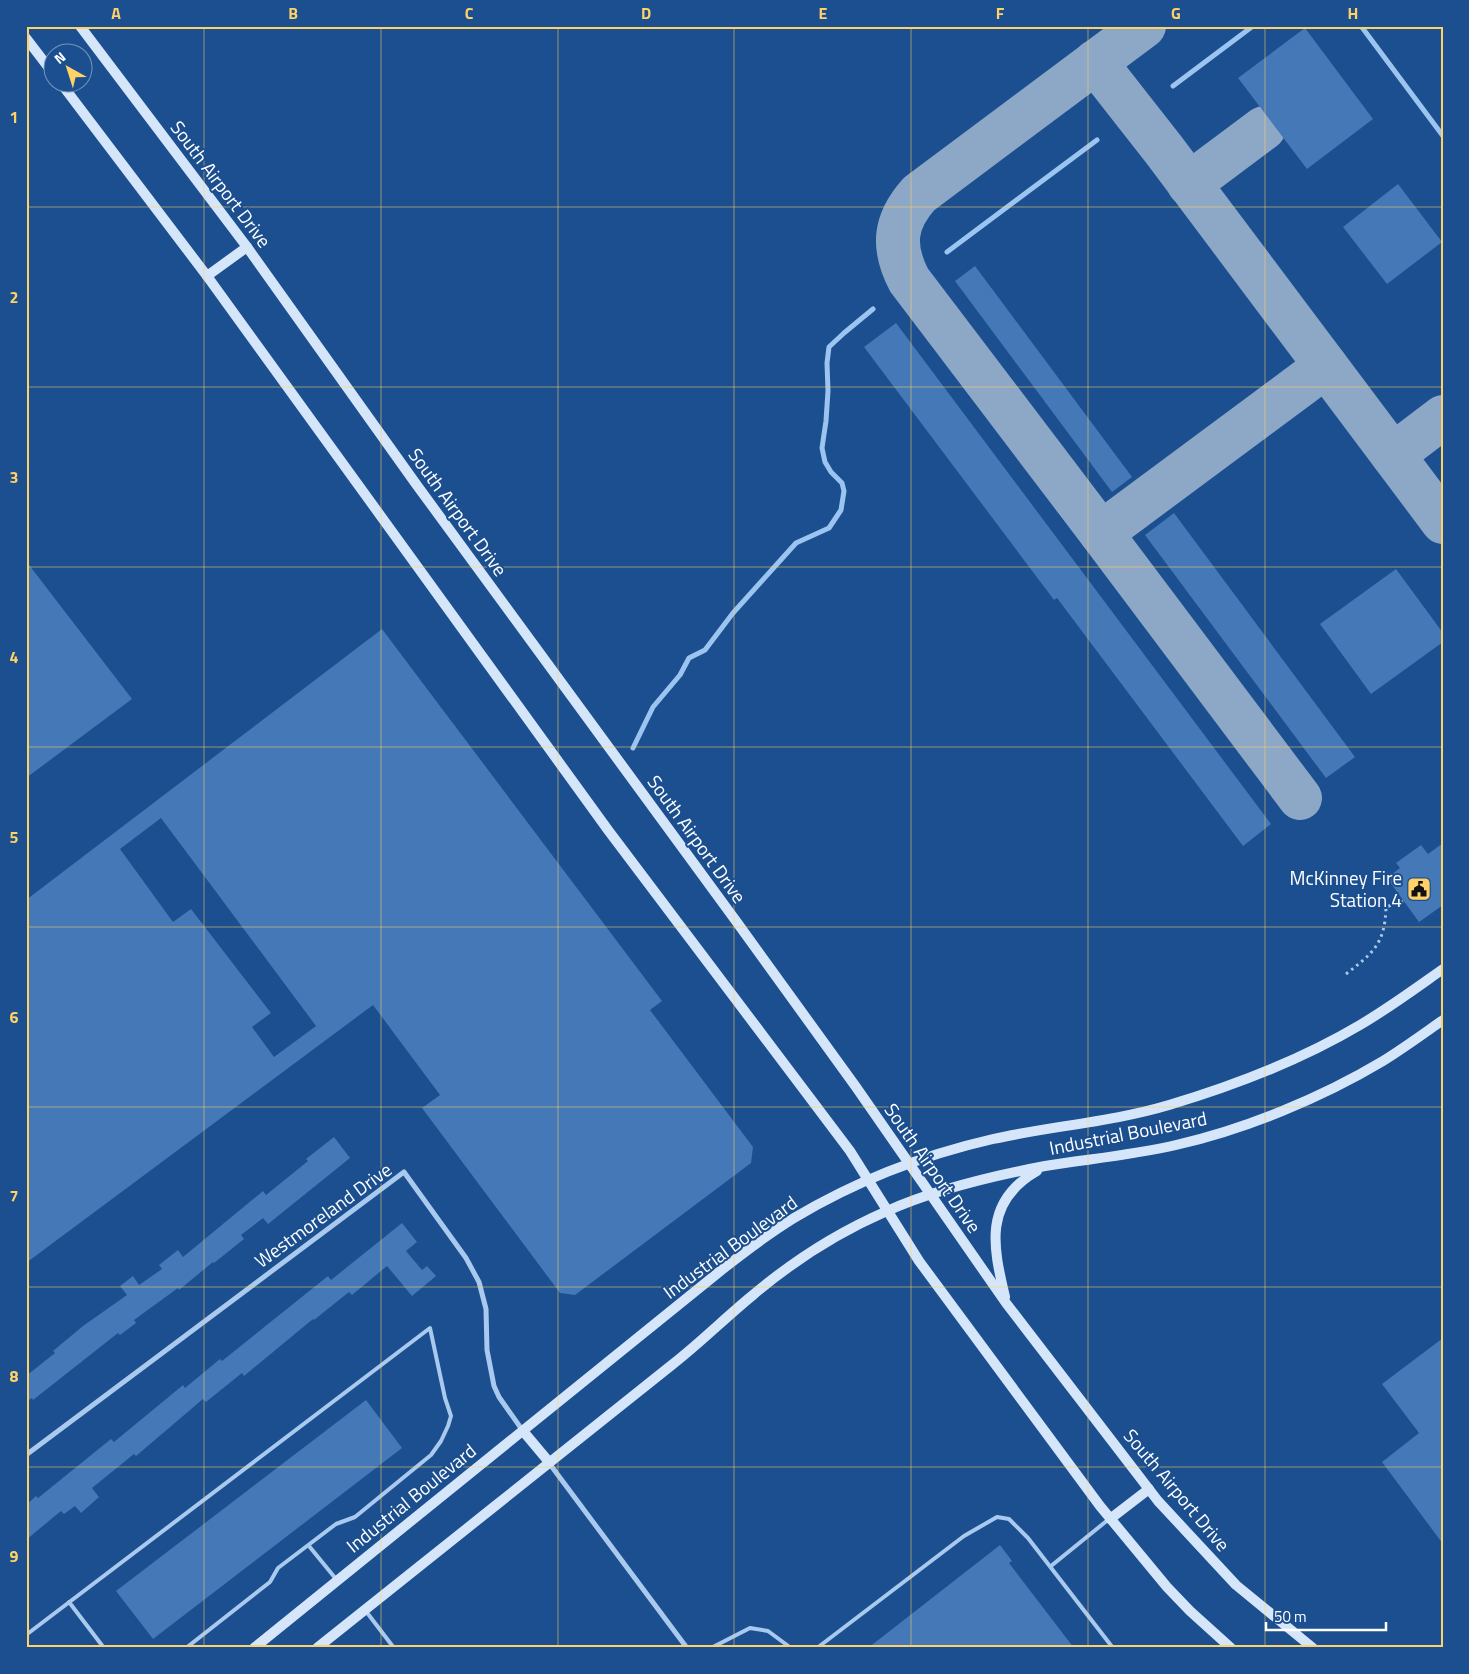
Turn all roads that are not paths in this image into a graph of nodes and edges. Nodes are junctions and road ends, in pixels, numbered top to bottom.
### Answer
1 (80, 26) edge
2 (26, 38) edge
3 (42, 59) edge
4 (68, 92) edge
5 (247, 247) junction
6 (207, 276) junction
7 (1443, 969) edge
8 (1443, 1020) edge
9 (909, 1163) junction
10 (1045, 1166) junction
11 (867, 1180) junction
12 (930, 1195) junction
13 (886, 1211) junction
14 (1006, 1303) junction
15 (523, 1431) junction
16 (26, 1455) edge
17 (549, 1462) junction
18 (1149, 1489) junction
19 (1110, 1519) junction
20 (309, 1546) junction
21 (1050, 1566) junction
22 (337, 1581) junction
23 (69, 1602) junction
24 (365, 1609) junction
25 (26, 1635) edge
26 (104, 1648) edge
27 (186, 1648) edge
28 (254, 1648) edge
29 (317, 1648) edge
30 (394, 1648) edge
31 (687, 1648) edge
32 (711, 1648) edge
33 (791, 1648) edge
34 (817, 1648) edge
35 (1113, 1648) edge
36 (1232, 1648) edge
37 (1313, 1648) edge

1 - 5 main road, South Airport Drive
2 - 3 main road
4 - 6 main road
5 - 6 main road
5 - 9 main road, South Airport Drive
6 - 11 main road
7 - 9 main road, Industrial Boulevard
8 - 10 main road, Industrial Boulevard
9 - 11 main road, Industrial Boulevard
9 - 12 main road, South Airport Drive
10 - 12 main road, Industrial Boulevard
10 - 14 main road
11 - 13 main road
11 - 15 main road, Industrial Boulevard
12 - 13 main road, Industrial Boulevard
12 - 14 main road, South Airport Drive
13 - 17 main road, Industrial Boulevard
13 - 19 main road
14 - 18 main road, South Airport Drive
15 - 16 street, Westmoreland Drive
15 - 17 main road
15 - 22 main road, Industrial Boulevard
17 - 24 main road, Industrial Boulevard
17 - 31 street
18 - 19 main road
18 - 37 main road, South Airport Drive
19 - 21 lane
19 - 36 main road
20 - 22 lane
20 - 23 lane
20 - 27 lane
21 - 34 lane
21 - 35 lane
22 - 28 main road, Industrial Boulevard
23 - 25 lane
23 - 26 lane
24 - 29 main road, Industrial Boulevard
24 - 30 lane
32 - 33 lane

